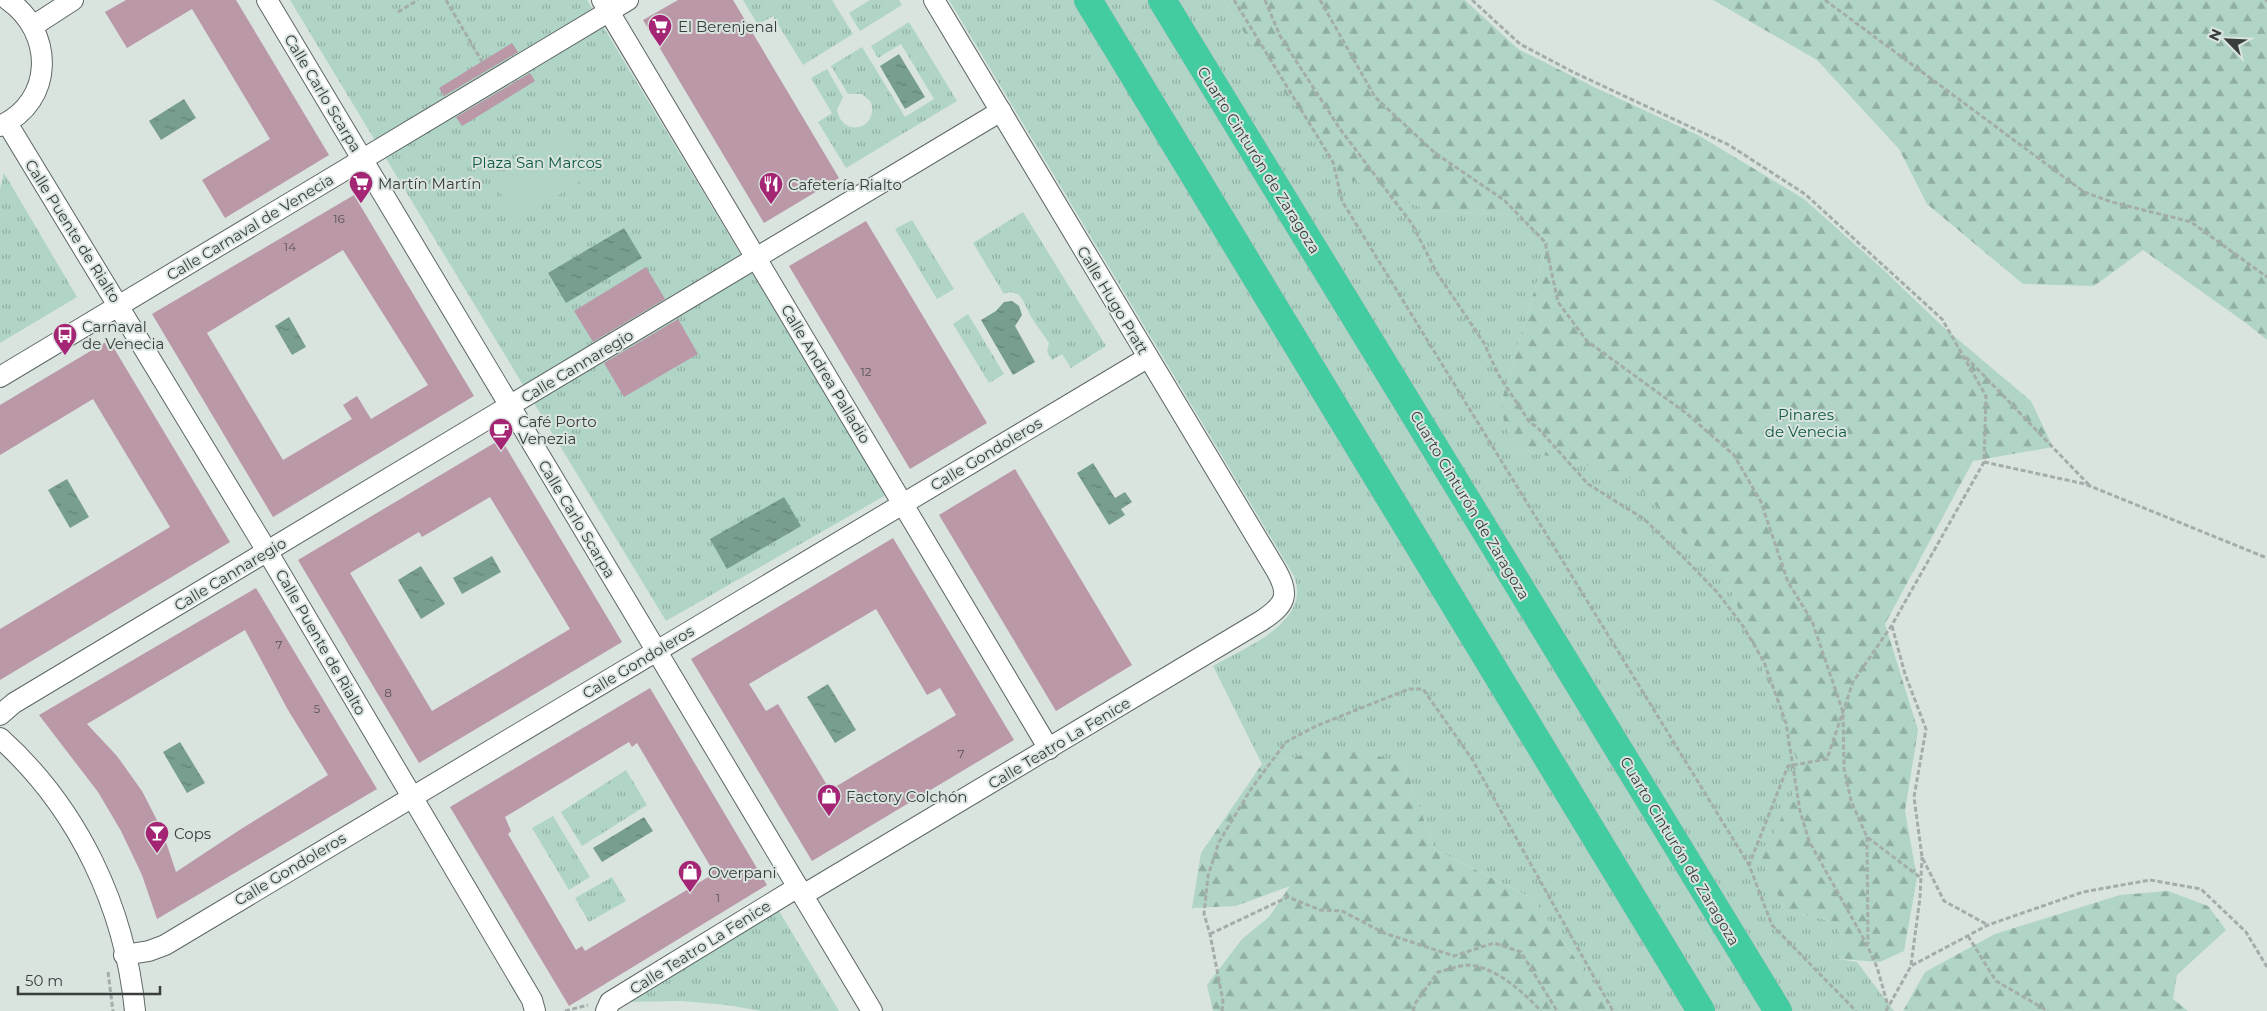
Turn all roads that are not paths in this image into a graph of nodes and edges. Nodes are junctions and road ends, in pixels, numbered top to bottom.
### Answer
1 (8, 0) edge
2 (73, 0) edge
3 (267, 0) edge
4 (628, 0) edge
5 (934, 0) edge
6 (1088, 0) edge
7 (1162, 0) edge
8 (605, 6) edge
9 (33, 26) junction
10 (1001, 111) junction
11 (4, 124) edge
12 (363, 159) junction
13 (756, 258) junction
14 (119, 306) junction
15 (1148, 358) junction
16 (0, 377) edge
17 (510, 406) junction
18 (902, 504) junction
19 (267, 551) junction
20 (1284, 600) joint
21 (655, 652) junction
22 (0, 715) edge
23 (0, 738) edge
24 (1049, 749) junction
25 (412, 798) junction
26 (801, 891) junction
27 (124, 955) junction
28 (135, 1011) edge
29 (535, 1011) edge
30 (606, 1011) edge
31 (872, 1011) edge
32 (1701, 1011) edge
33 (1778, 1011) edge

1 - 9 street
2 - 9 street
3 - 12 street, Calle Carlo Scarpa
4 - 8 street, Calle Carnaval de Venecia
5 - 10 street, Calle Hugo Pratt
6 - 32 highway
7 - 33 highway, Cuarto Cinturón de Zaragoza
8 - 12 street, Calle Carnaval de Venecia
8 - 13 street, Calle Andrea Palladio
9 - 11 street
10 - 13 street, Calle Cannaregio
10 - 15 street, Calle Hugo Pratt
11 - 14 street, Calle Puente de Rialto
12 - 14 street, Calle Carnaval de Venecia
12 - 17 street, Calle Carlo Scarpa
13 - 17 street, Calle Cannaregio
13 - 18 street, Calle Andrea Palladio
14 - 16 street, Calle Carnaval de Venecia
14 - 19 street, Calle Puente de Rialto
15 - 18 street, Calle Gondoleros
15 - 20 street, Calle Hugo Pratt
17 - 19 street, Calle Cannaregio
17 - 21 street, Calle Carlo Scarpa
18 - 21 street, Calle Gondoleros
18 - 24 street, Calle Andrea Palladio
19 - 22 street, Calle Cannaregio
19 - 25 street, Calle Puente de Rialto
20 - 24 street, Calle Teatro La Fenice
21 - 25 street, Calle Gondoleros
21 - 26 street, Calle Carlo Scarpa
23 - 27 street
24 - 26 street, Calle Teatro La Fenice
25 - 27 street, Calle Gondoleros
25 - 29 street, Calle Puente de Rialto
26 - 30 street, Calle Teatro La Fenice
26 - 31 street, Calle Carlo Scarpa
27 - 28 street

